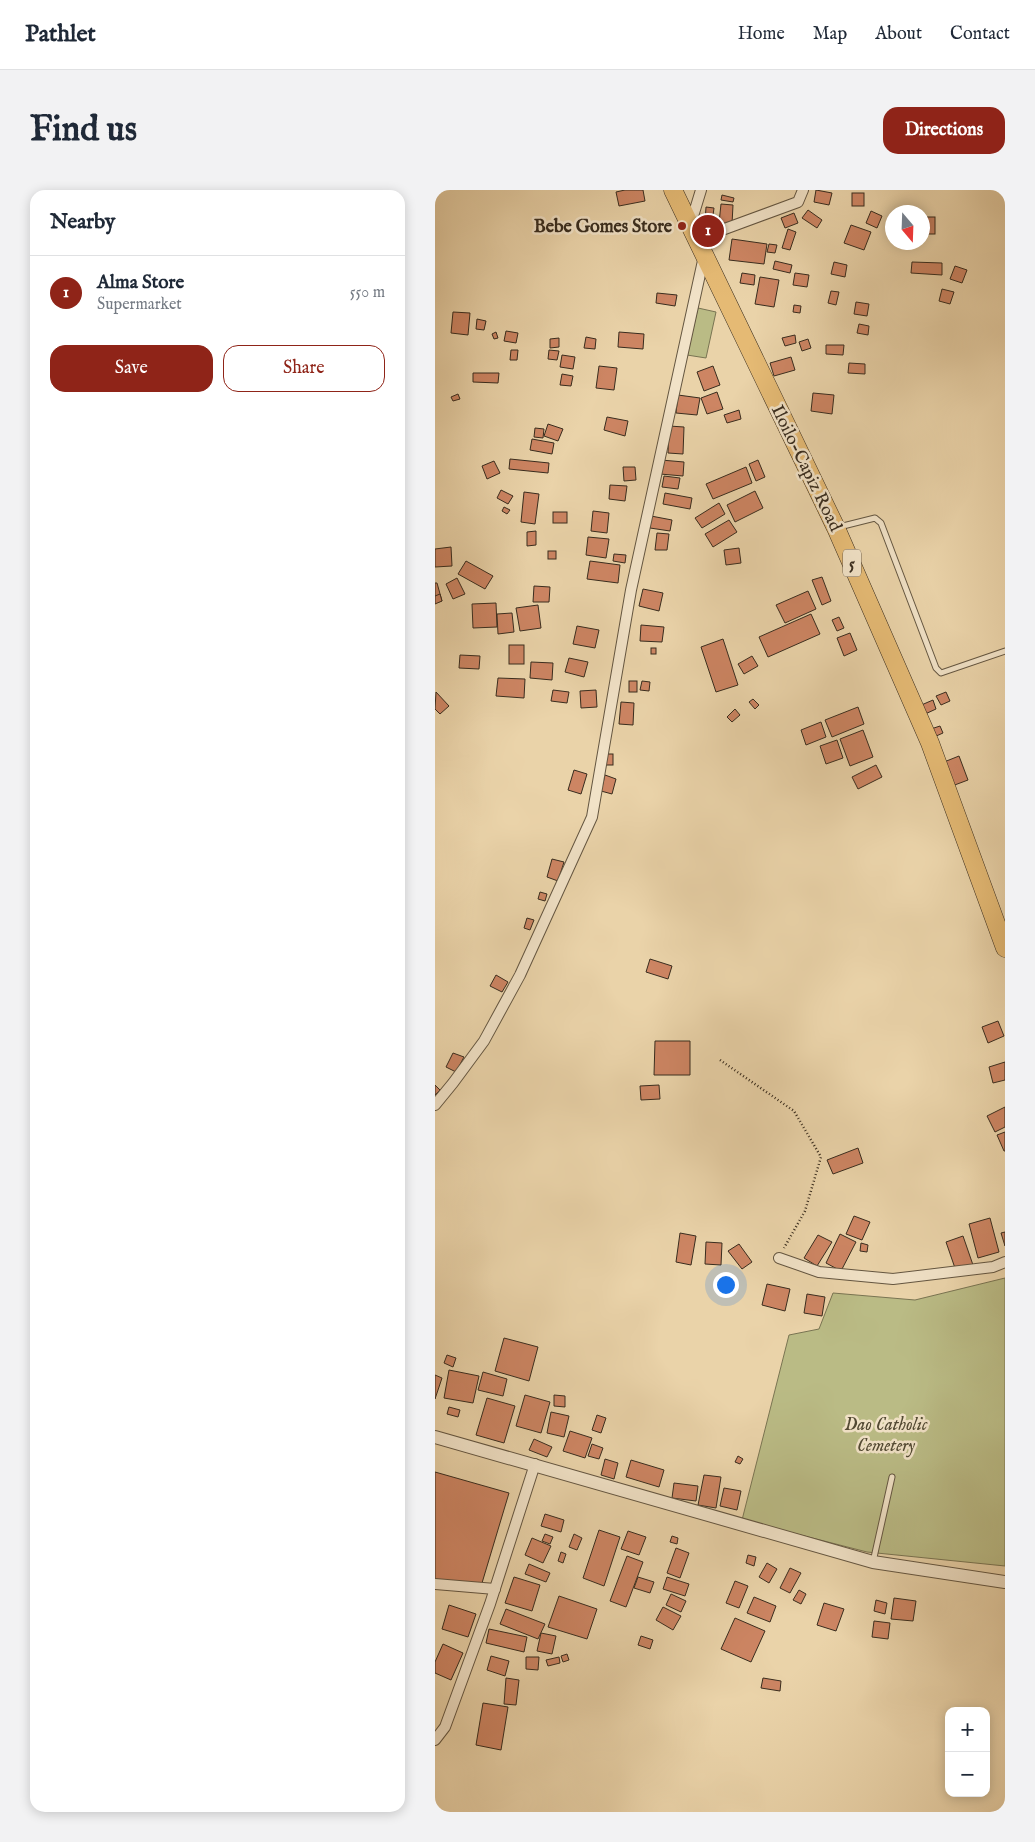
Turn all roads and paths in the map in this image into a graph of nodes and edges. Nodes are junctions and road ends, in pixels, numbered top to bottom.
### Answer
1 (673, 190) edge
2 (701, 190) edge
3 (803, 190) edge
4 (690, 227) junction
5 (701, 250) junction
6 (837, 528) junction
7 (1005, 650) edge
8 (1005, 948) edge
9 (720, 1060) dead end
10 (435, 1105) edge
11 (779, 1258) joint
12 (1005, 1262) edge
13 (435, 1437) edge
14 (535, 1464) junction
15 (892, 1477) dead end
16 (873, 1562) junction
17 (1005, 1582) edge
18 (435, 1584) edge
19 (495, 1589) junction
20 (435, 1740) edge

1 - 4 highway, Iloilo-Capiz Road / 5
2 - 4 street
3 - 5 street
4 - 5 highway, Iloilo-Capiz Road / 5
5 - 6 highway, Iloilo-Capiz Road / 5
5 - 10 street
6 - 7 lane
6 - 8 highway, Iloilo-Capiz Road / 5
9 - 11 path
11 - 12 street
13 - 14 street
14 - 16 street
14 - 19 street
15 - 16 lane
16 - 17 street
18 - 19 street
19 - 20 street

